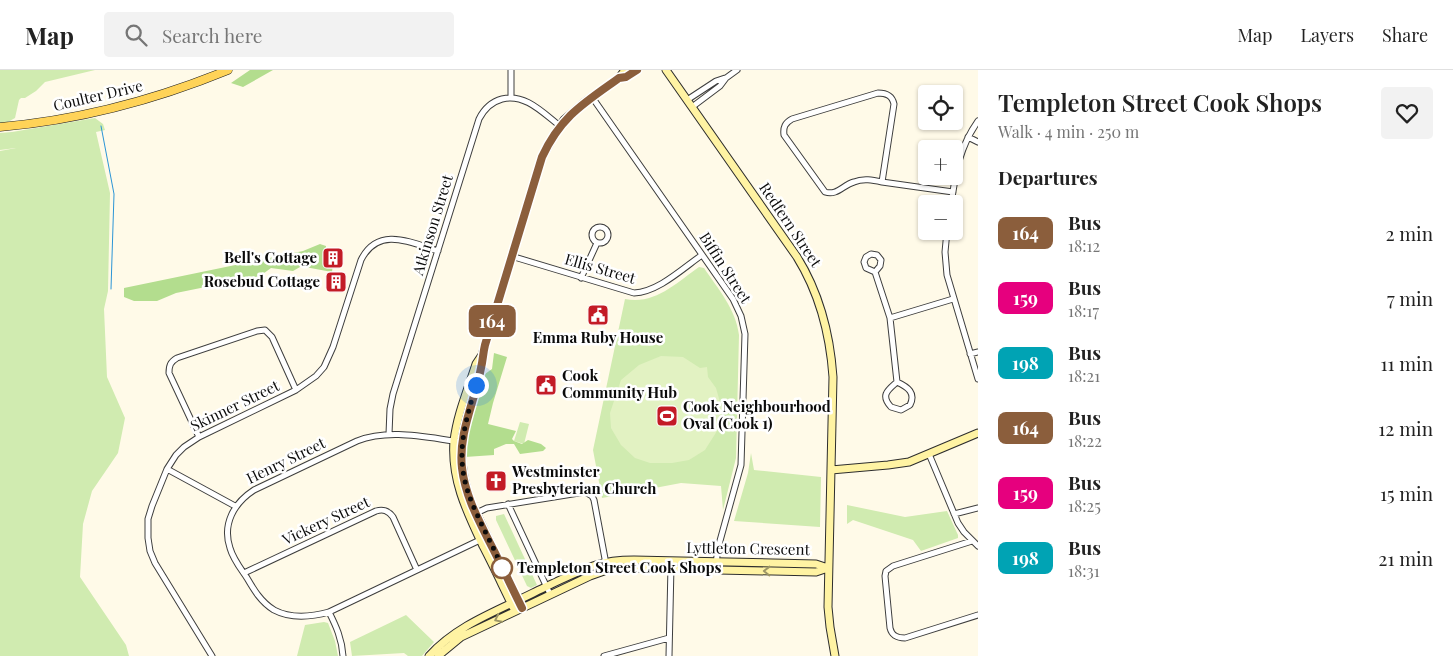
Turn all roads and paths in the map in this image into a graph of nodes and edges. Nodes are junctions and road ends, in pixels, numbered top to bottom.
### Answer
1 (228, 70) edge
2 (511, 70) edge
3 (625, 70) edge
4 (637, 70) edge
5 (666, 70) edge
6 (737, 70) edge
7 (619, 78) junction
8 (726, 78) junction
9 (511, 97) junction
10 (592, 97) junction
11 (687, 100) junction
12 (692, 107) junction
13 (978, 121) edge
14 (560, 126) junction
15 (0, 127) edge
16 (968, 137) junction
17 (978, 142) edge
18 (882, 182) junction
19 (953, 192) junction
20 (952, 195) edge
21 (946, 240) edge
22 (597, 243) dead end
23 (438, 250) junction
24 (702, 255) junction
25 (511, 256) junction
26 (876, 272) dead end
27 (581, 278) junction
28 (954, 299) junction
29 (890, 318) junction
30 (978, 352) edge
31 (970, 354) junction
32 (978, 379) edge
33 (897, 382) junction
34 (296, 390) junction
35 (978, 433) edge
36 (389, 434) junction
37 (199, 437) junction
38 (458, 442) junction
39 (929, 454) junction
40 (166, 469) junction
41 (831, 470) junction
42 (508, 504) junction
43 (235, 506) junction
44 (978, 508) edge
45 (954, 514) junction
46 (472, 515) junction
47 (484, 538) junction
48 (972, 541) junction
49 (978, 546) edge
50 (671, 561) junction
51 (716, 562) junction
52 (606, 567) junction
53 (828, 568) junction
54 (671, 569) junction
55 (417, 570) junction
56 (716, 570) junction
57 (244, 574) junction
58 (548, 591) junction
59 (517, 606) junction
60 (329, 612) junction
61 (978, 615) edge
62 (669, 638) junction
63 (212, 656) edge
64 (343, 656) edge
65 (429, 656) edge
66 (438, 656) edge
67 (604, 656) edge
68 (668, 656) edge
69 (836, 656) edge

1 - 15 main road, Coulter Drive
2 - 9 street
3 - 7 street
4 - 7 street
5 - 11 street, Redfern Street
6 - 8 street
7 - 10 street
8 - 11 street
8 - 12 street
9 - 14 street
9 - 23 street, Atkinson Street
10 - 14 street
10 - 24 street, Biffin Street
11 - 12 street, Redfern Street
12 - 41 street, Redfern Street
13 - 16 street
14 - 25 street
16 - 17 street
16 - 19 street
18 - 18 street
18 - 19 street
19 - 20 street
21 - 28 street
22 - 27 street
23 - 34 street, Skinner Street
23 - 36 street, Atkinson Street
24 - 27 street, Ellis Street
24 - 51 street, Biffin Street
25 - 27 street, Ellis Street
25 - 38 street
26 - 29 street
28 - 29 street
28 - 31 street
29 - 33 street
30 - 31 street
31 - 32 street
33 - 33 street
34 - 37 street, Skinner Street
34 - 37 street
35 - 39 street
36 - 38 street, Henry Street
36 - 43 street, Henry Street
37 - 40 street, Skinner Street
38 - 46 street
39 - 41 street
39 - 45 street
40 - 43 street
40 - 63 street, Skinner Street
41 - 53 street, Redfern Street
42 - 46 street
42 - 52 street
42 - 58 street
43 - 57 street
44 - 45 street
45 - 48 street
46 - 47 street
47 - 55 street
47 - 59 street
48 - 49 street
48 - 61 street
50 - 51 street, Lyttleton Crescent
50 - 52 street, Lyttleton Crescent
50 - 54 street
51 - 53 street, Lyttleton Crescent
51 - 56 street, Biffin Street
52 - 54 street, Lyttleton Crescent
52 - 58 street, Lyttleton Crescent
53 -> 56 street, Lyttleton Crescent
53 - 69 street, Redfern Street
54 - 56 street, Lyttleton Crescent
54 - 62 street
55 - 57 street, Vickery Street
55 - 60 street
57 - 60 street
58 - 59 street, Lyttleton Crescent
59 - 65 street, Lyttleton Crescent
59 -> 66 street, Lyttleton Crescent
60 - 64 street
62 - 67 street
62 - 68 street

